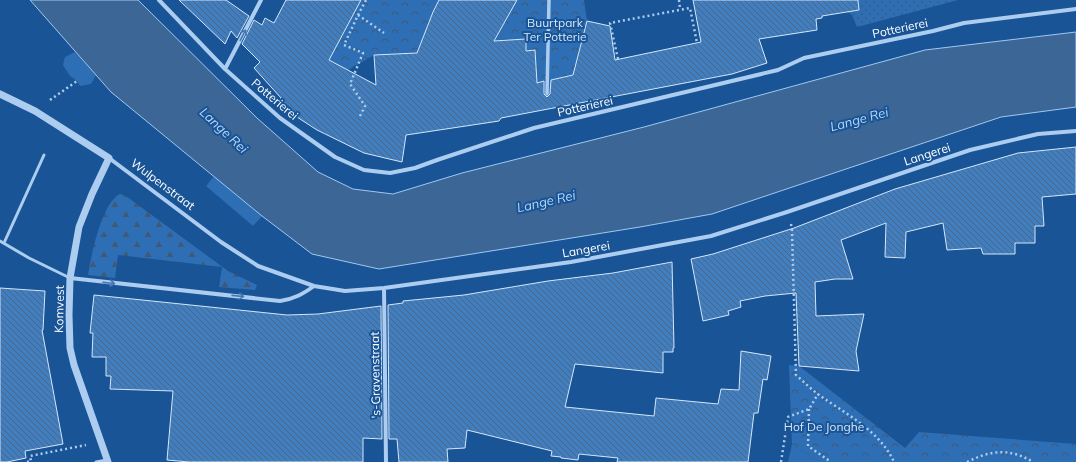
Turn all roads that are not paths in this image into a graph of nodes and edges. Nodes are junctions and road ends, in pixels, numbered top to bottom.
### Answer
1 (159, 0) edge
2 (261, 0) edge
3 (549, 0) edge
4 (1076, 9) edge
5 (225, 69) junction
6 (0, 94) edge
7 (547, 94) dead end
8 (1076, 132) edge
9 (44, 155) dead end
10 (109, 158) junction
11 (0, 241) edge
12 (4, 243) junction
13 (70, 278) junction
14 (314, 286) junction
15 (384, 288) junction
16 (106, 461) edge
17 (96, 462) edge
18 (386, 462) edge

1 - 5 street, Potterierei
5 -> 2 street
3 - 7 street
4 - 5 street, Potterierei
6 - 10 street, Wulpenstraat
8 - 15 street, Langerei
9 - 12 lane
10 - 13 street, Komvest
10 - 14 street, Wulpenstraat
11 - 12 lane
12 - 13 lane
13 -> 14 street
13 - 16 street, Komvest
14 - 15 street, Wulpenstraat
15 - 18 street, 's-Gravenstraat
16 - 17 lane

